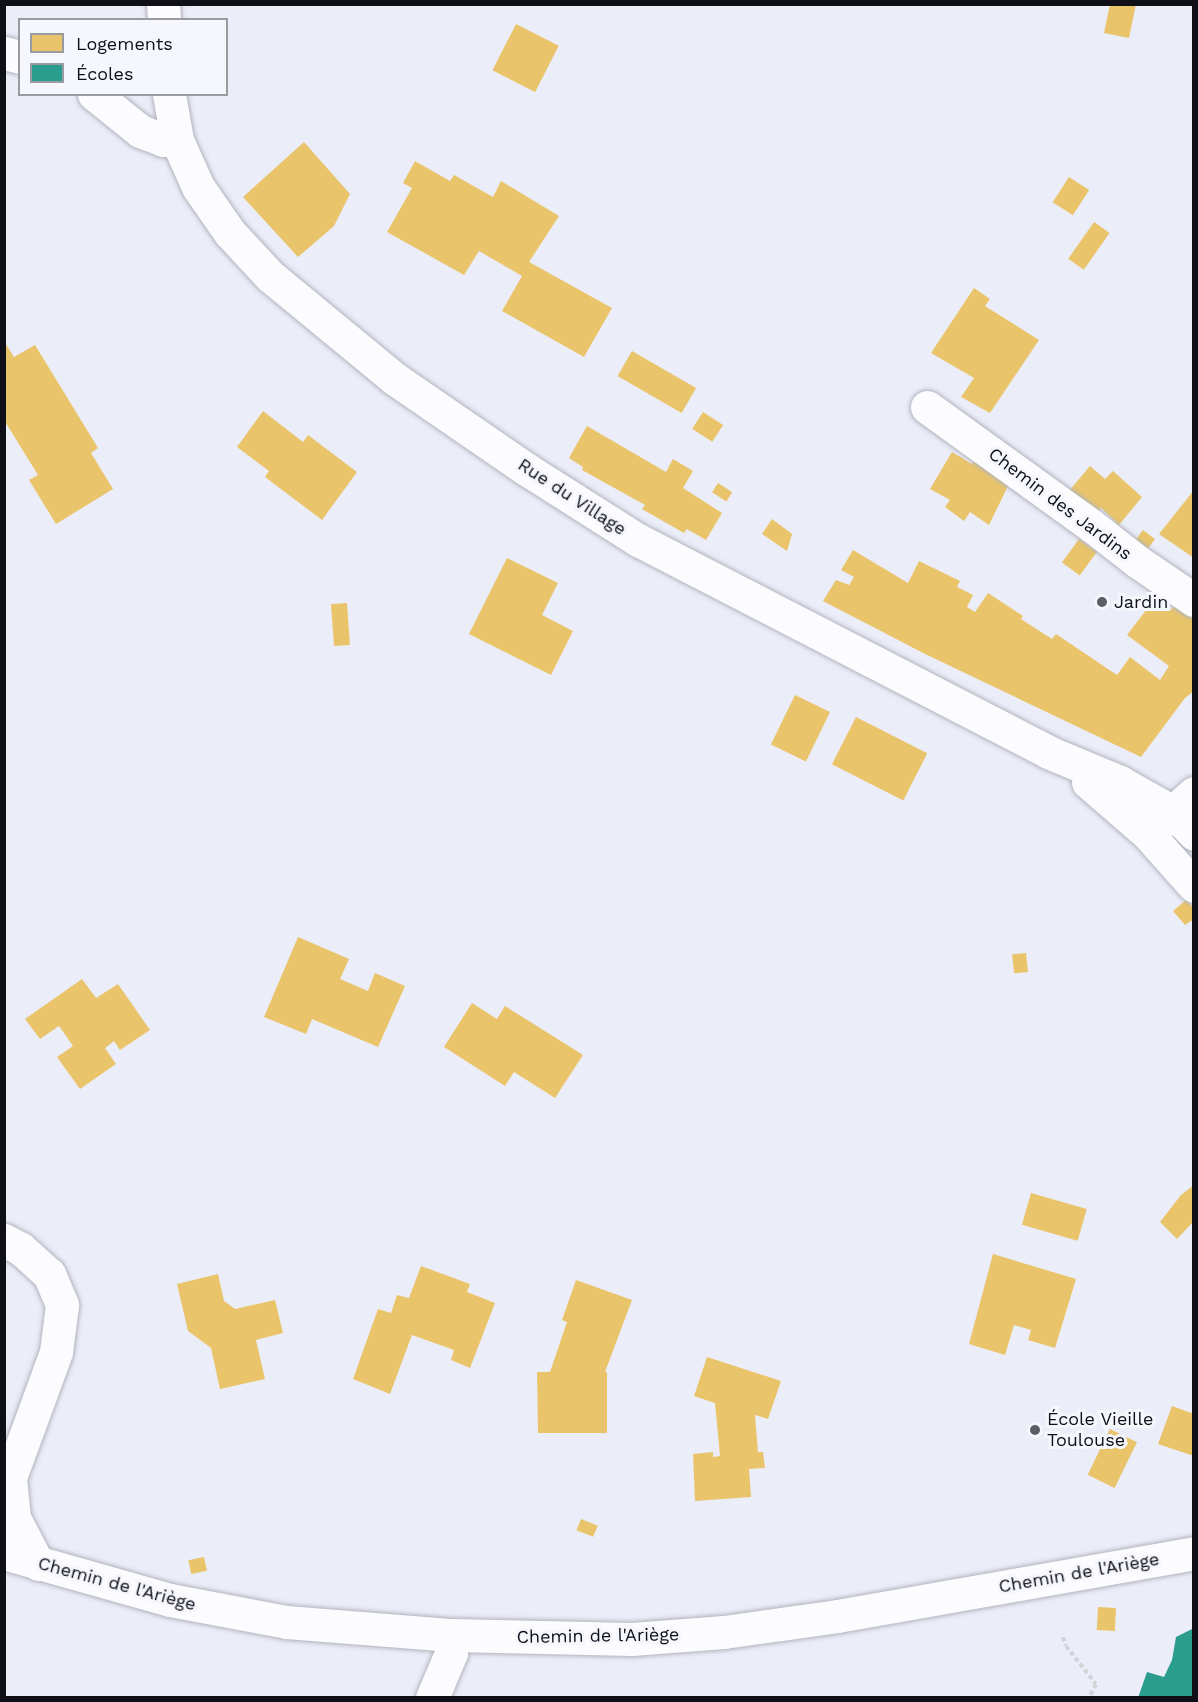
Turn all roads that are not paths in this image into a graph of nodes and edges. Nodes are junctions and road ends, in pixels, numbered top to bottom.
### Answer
1 (96, 96) edge
2 (169, 96) edge
3 (177, 140) junction
4 (927, 406) dead end
5 (1194, 600) edge
6 (1048, 752) junction
7 (1187, 813) edge
8 (1148, 834) junction
9 (1194, 886) edge
10 (4, 1240) edge
11 (8, 1482) edge
12 (4, 1553) edge
13 (1194, 1553) edge
14 (38, 1564) junction
15 (452, 1635) junction
16 (432, 1698) edge

1 - 3 street
2 - 3 street, Rue du Village
3 - 6 street, Rue du Village
4 - 5 street, Chemin des Jardins
6 - 7 street, Rue du Village
6 - 8 street, Rue du Village
7 - 8 street
8 - 9 street, Rue du Village
10 - 11 street
11 - 14 street
12 - 14 street, Chemin de l'Ariège
13 - 15 street, Chemin de l'Ariège
14 - 15 street, Chemin de l'Ariège
15 - 16 street

